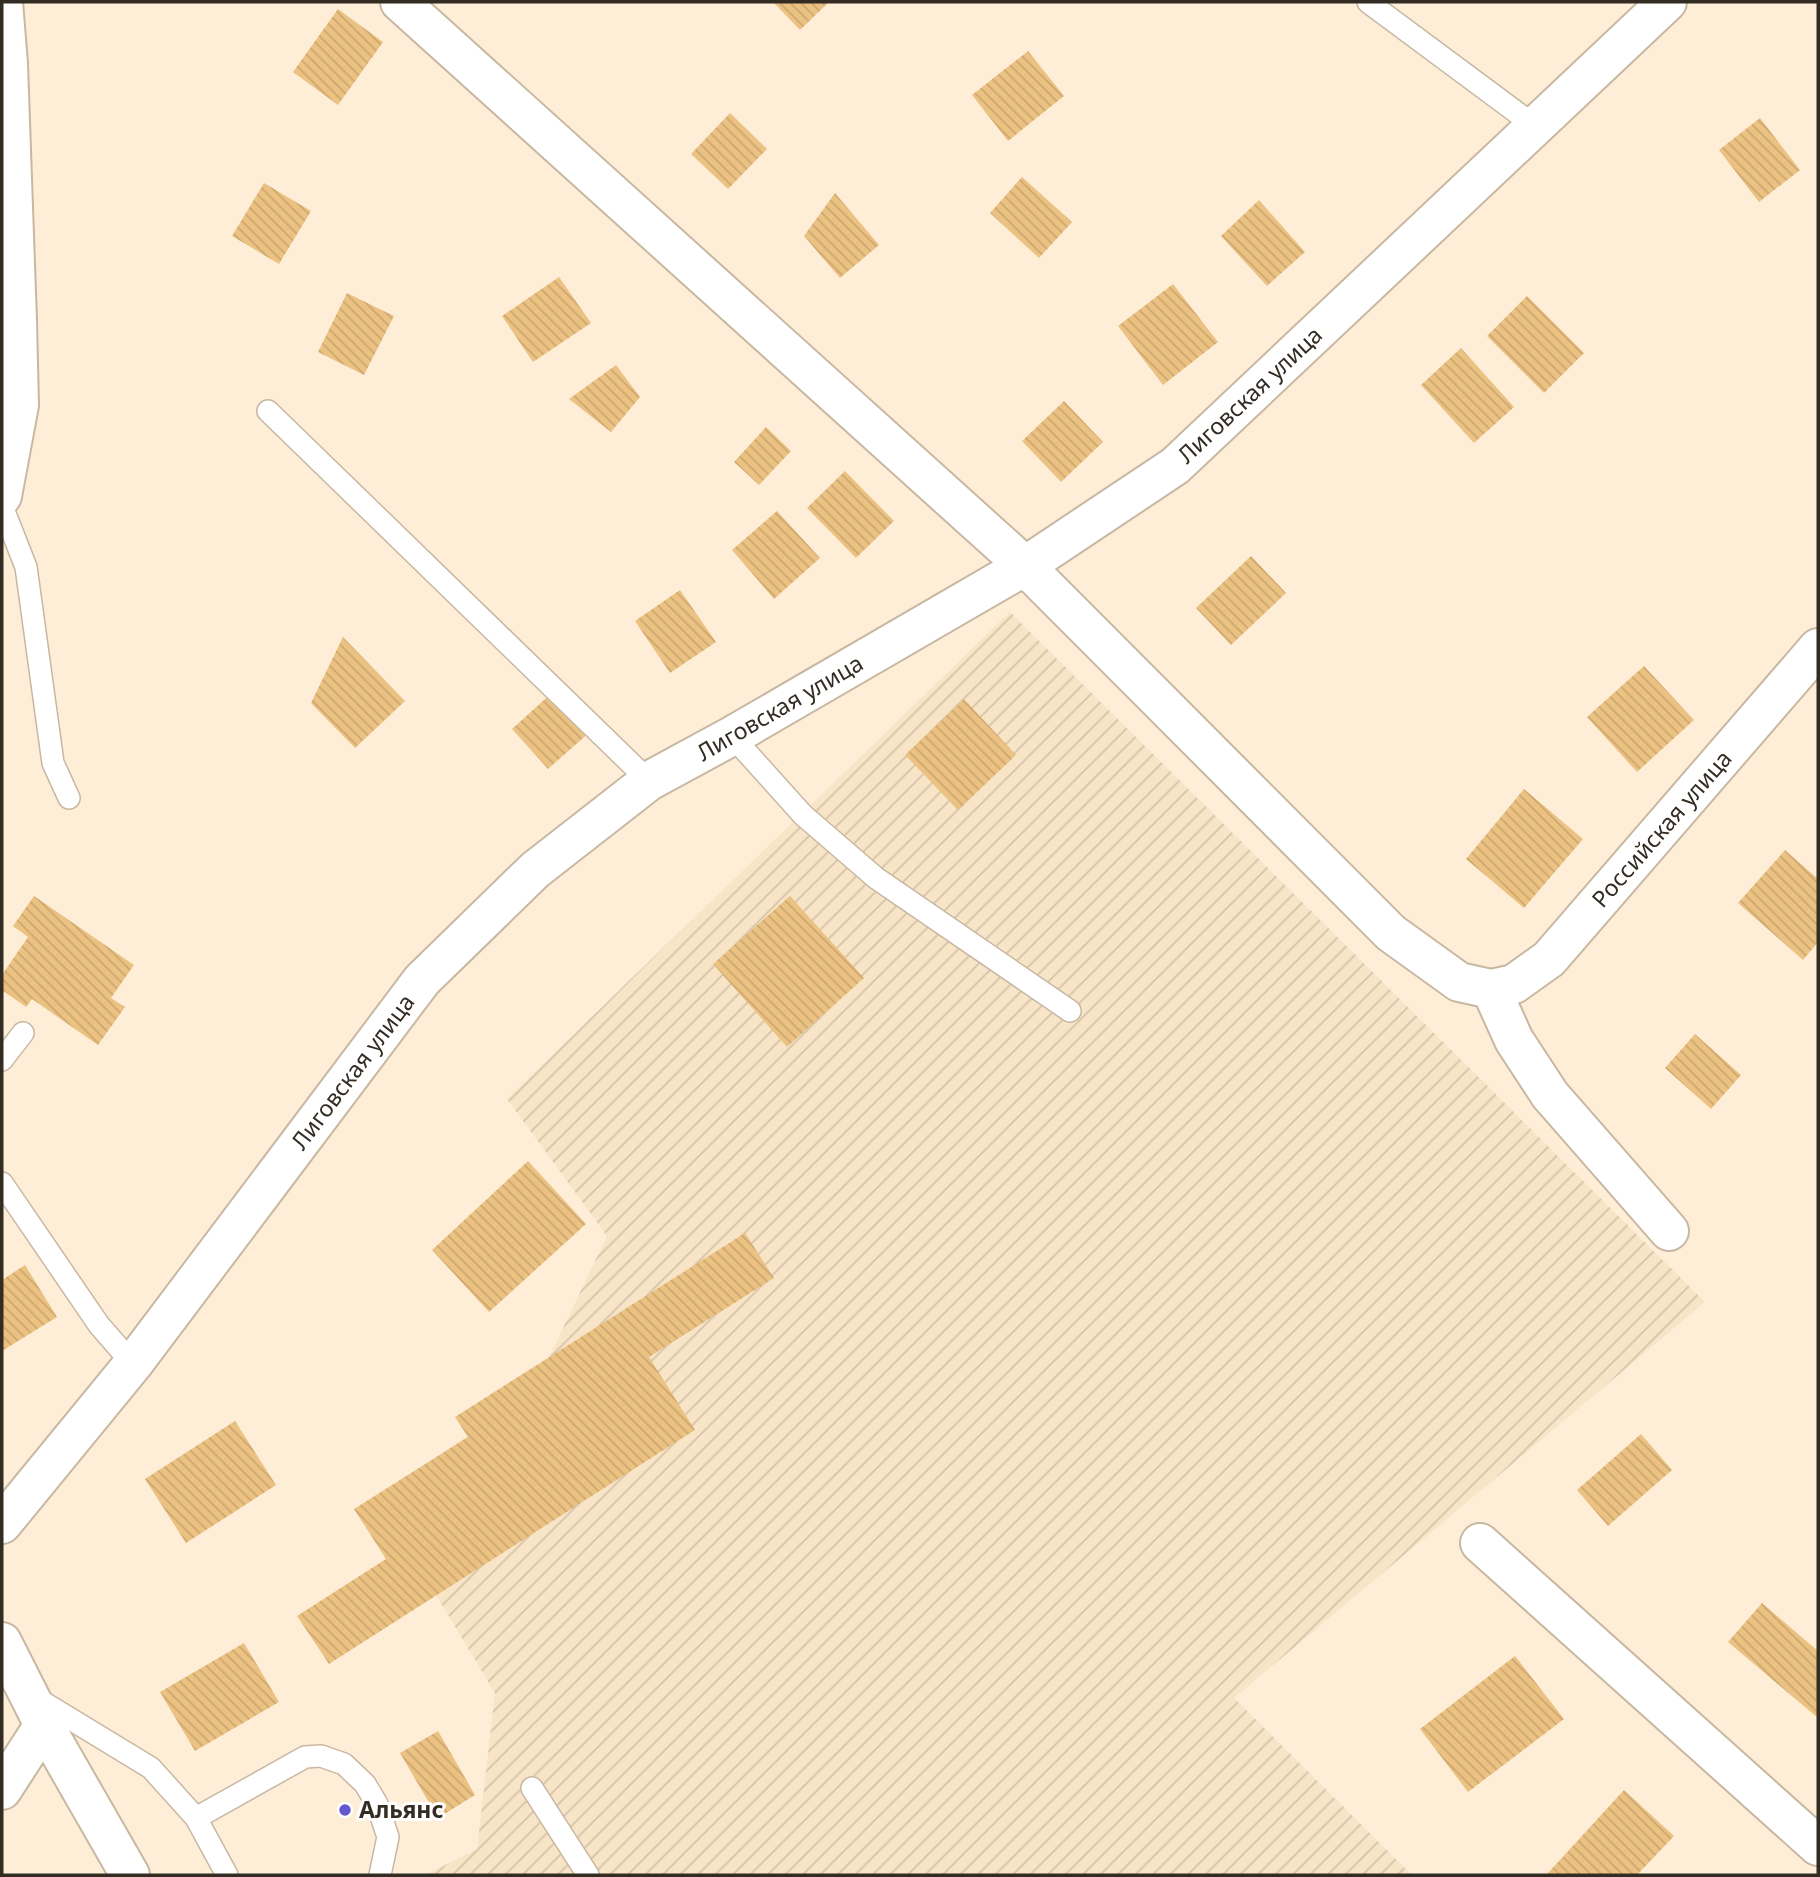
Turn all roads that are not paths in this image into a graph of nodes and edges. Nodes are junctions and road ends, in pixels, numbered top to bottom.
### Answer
1 (3, 2) edge
2 (400, 2) edge
3 (1368, 2) edge
4 (1667, 2) edge
5 (1535, 126) junction
6 (268, 411) dead end
7 (2, 496) edge
8 (2, 506) edge
9 (1025, 566) junction
10 (1818, 648) edge
11 (733, 736) junction
12 (649, 781) junction
13 (69, 798) dead end
14 (1491, 989) junction
15 (1070, 1011) dead end
16 (23, 1033) dead end
17 (2, 1060) edge
18 (2, 1183) edge
19 (1669, 1231) dead end
20 (134, 1364) junction
21 (2, 1524) edge
22 (1480, 1543) dead end
23 (2, 1642) edge
24 (36, 1709) junction
25 (532, 1788) dead end
26 (2, 1790) edge
27 (196, 1818) junction
28 (1818, 1846) edge
29 (130, 1875) edge
30 (227, 1875) edge
31 (380, 1875) edge
32 (588, 1875) edge

1 - 7 street
2 - 9 street
3 - 5 lane
4 - 5 street, Лиговская улица
5 - 9 street, Лиговская улица
6 - 12 lane
8 - 13 lane
9 - 11 street, Лиговская улица
9 - 14 street
10 - 14 street, Российская улица
11 - 12 street, Лиговская улица
11 - 15 lane
12 - 20 street, Лиговская улица
14 - 19 street
16 - 17 lane
18 - 20 lane
20 - 21 street, Лиговская улица
22 - 28 street
23 - 24 street
24 - 26 street
24 - 27 lane
24 - 29 street
25 - 32 lane
27 - 30 lane
27 - 31 lane

